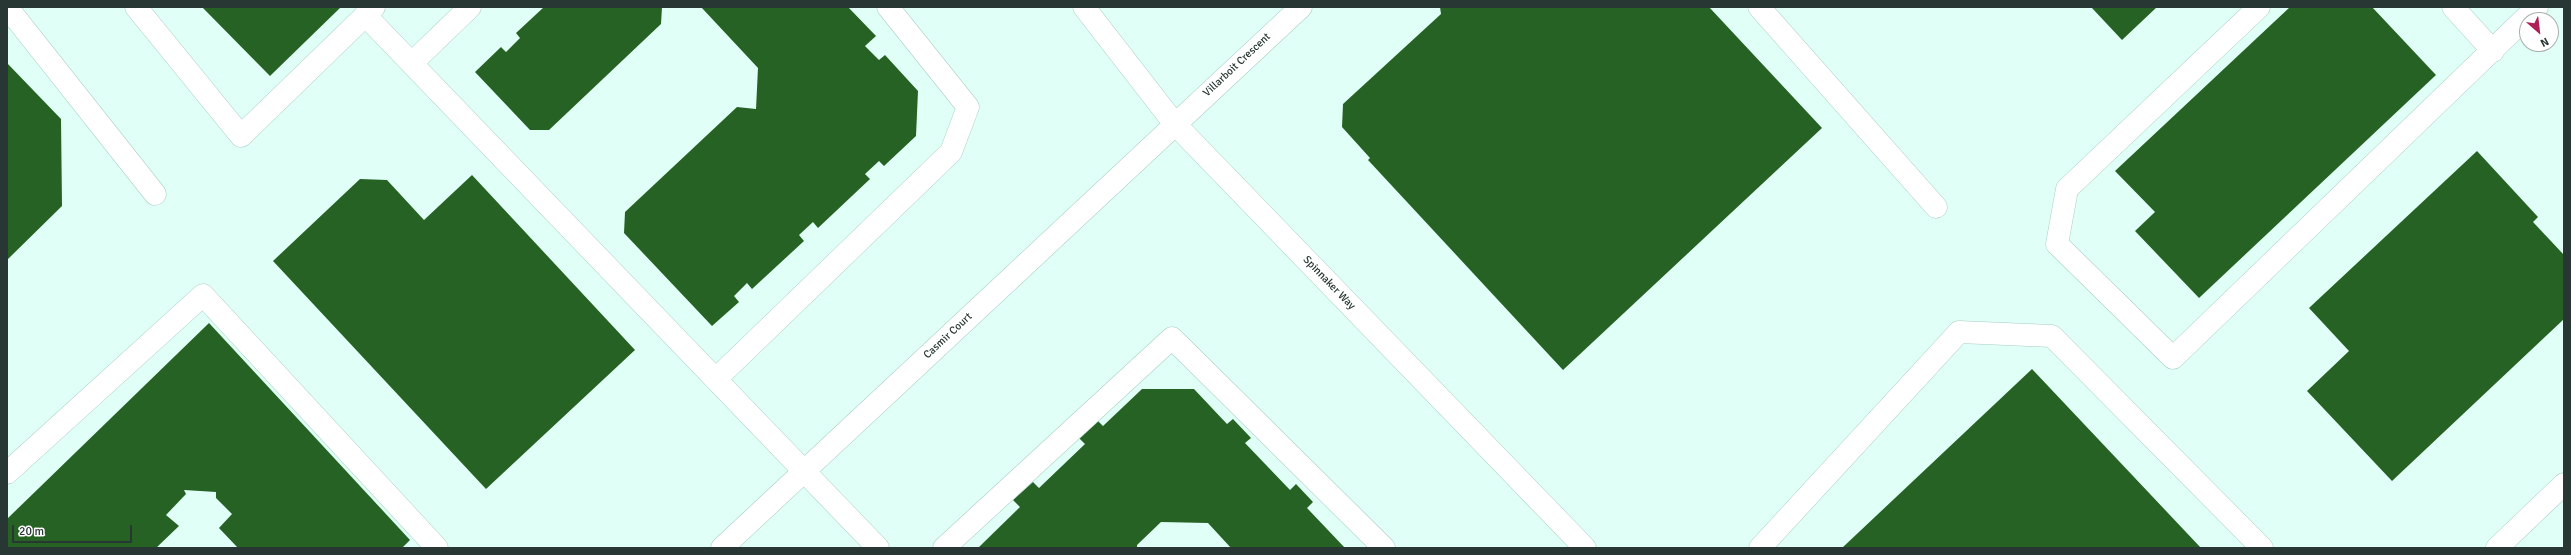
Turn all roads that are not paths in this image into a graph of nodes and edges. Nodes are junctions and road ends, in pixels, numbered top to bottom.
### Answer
1 (7, 7) edge
2 (136, 7) edge
3 (470, 7) edge
4 (888, 7) edge
5 (1084, 7) edge
6 (1300, 7) edge
7 (1759, 7) edge
8 (2259, 7) edge
9 (2453, 7) edge
10 (2538, 7) edge
11 (370, 11) edge
12 (2493, 51) junction
13 (412, 63) junction
14 (1174, 123) junction
15 (155, 194) dead end
16 (1936, 207) dead end
17 (716, 379) junction
18 (805, 470) junction
19 (7, 473) edge
20 (2564, 484) edge
21 (437, 548) edge
22 (722, 548) edge
23 (878, 548) edge
24 (944, 548) edge
25 (1384, 548) edge
26 (1585, 548) edge
27 (1760, 548) edge
28 (2262, 548) edge
29 (2497, 548) edge

1 - 15 street
2 - 11 street
3 - 13 street
4 - 17 street
5 - 14 street, Spinnaker Way
6 - 14 street, Villarboit Crescent
7 - 16 street
8 - 12 street
9 - 12 street
10 - 12 street
11 - 13 street
13 - 17 street
14 - 18 street, Casmir Court
14 - 26 street, Spinnaker Way
17 - 18 street
18 - 22 street, Casmir Court
18 - 23 street
19 - 21 street
20 - 29 street
24 - 25 street
27 - 28 street

